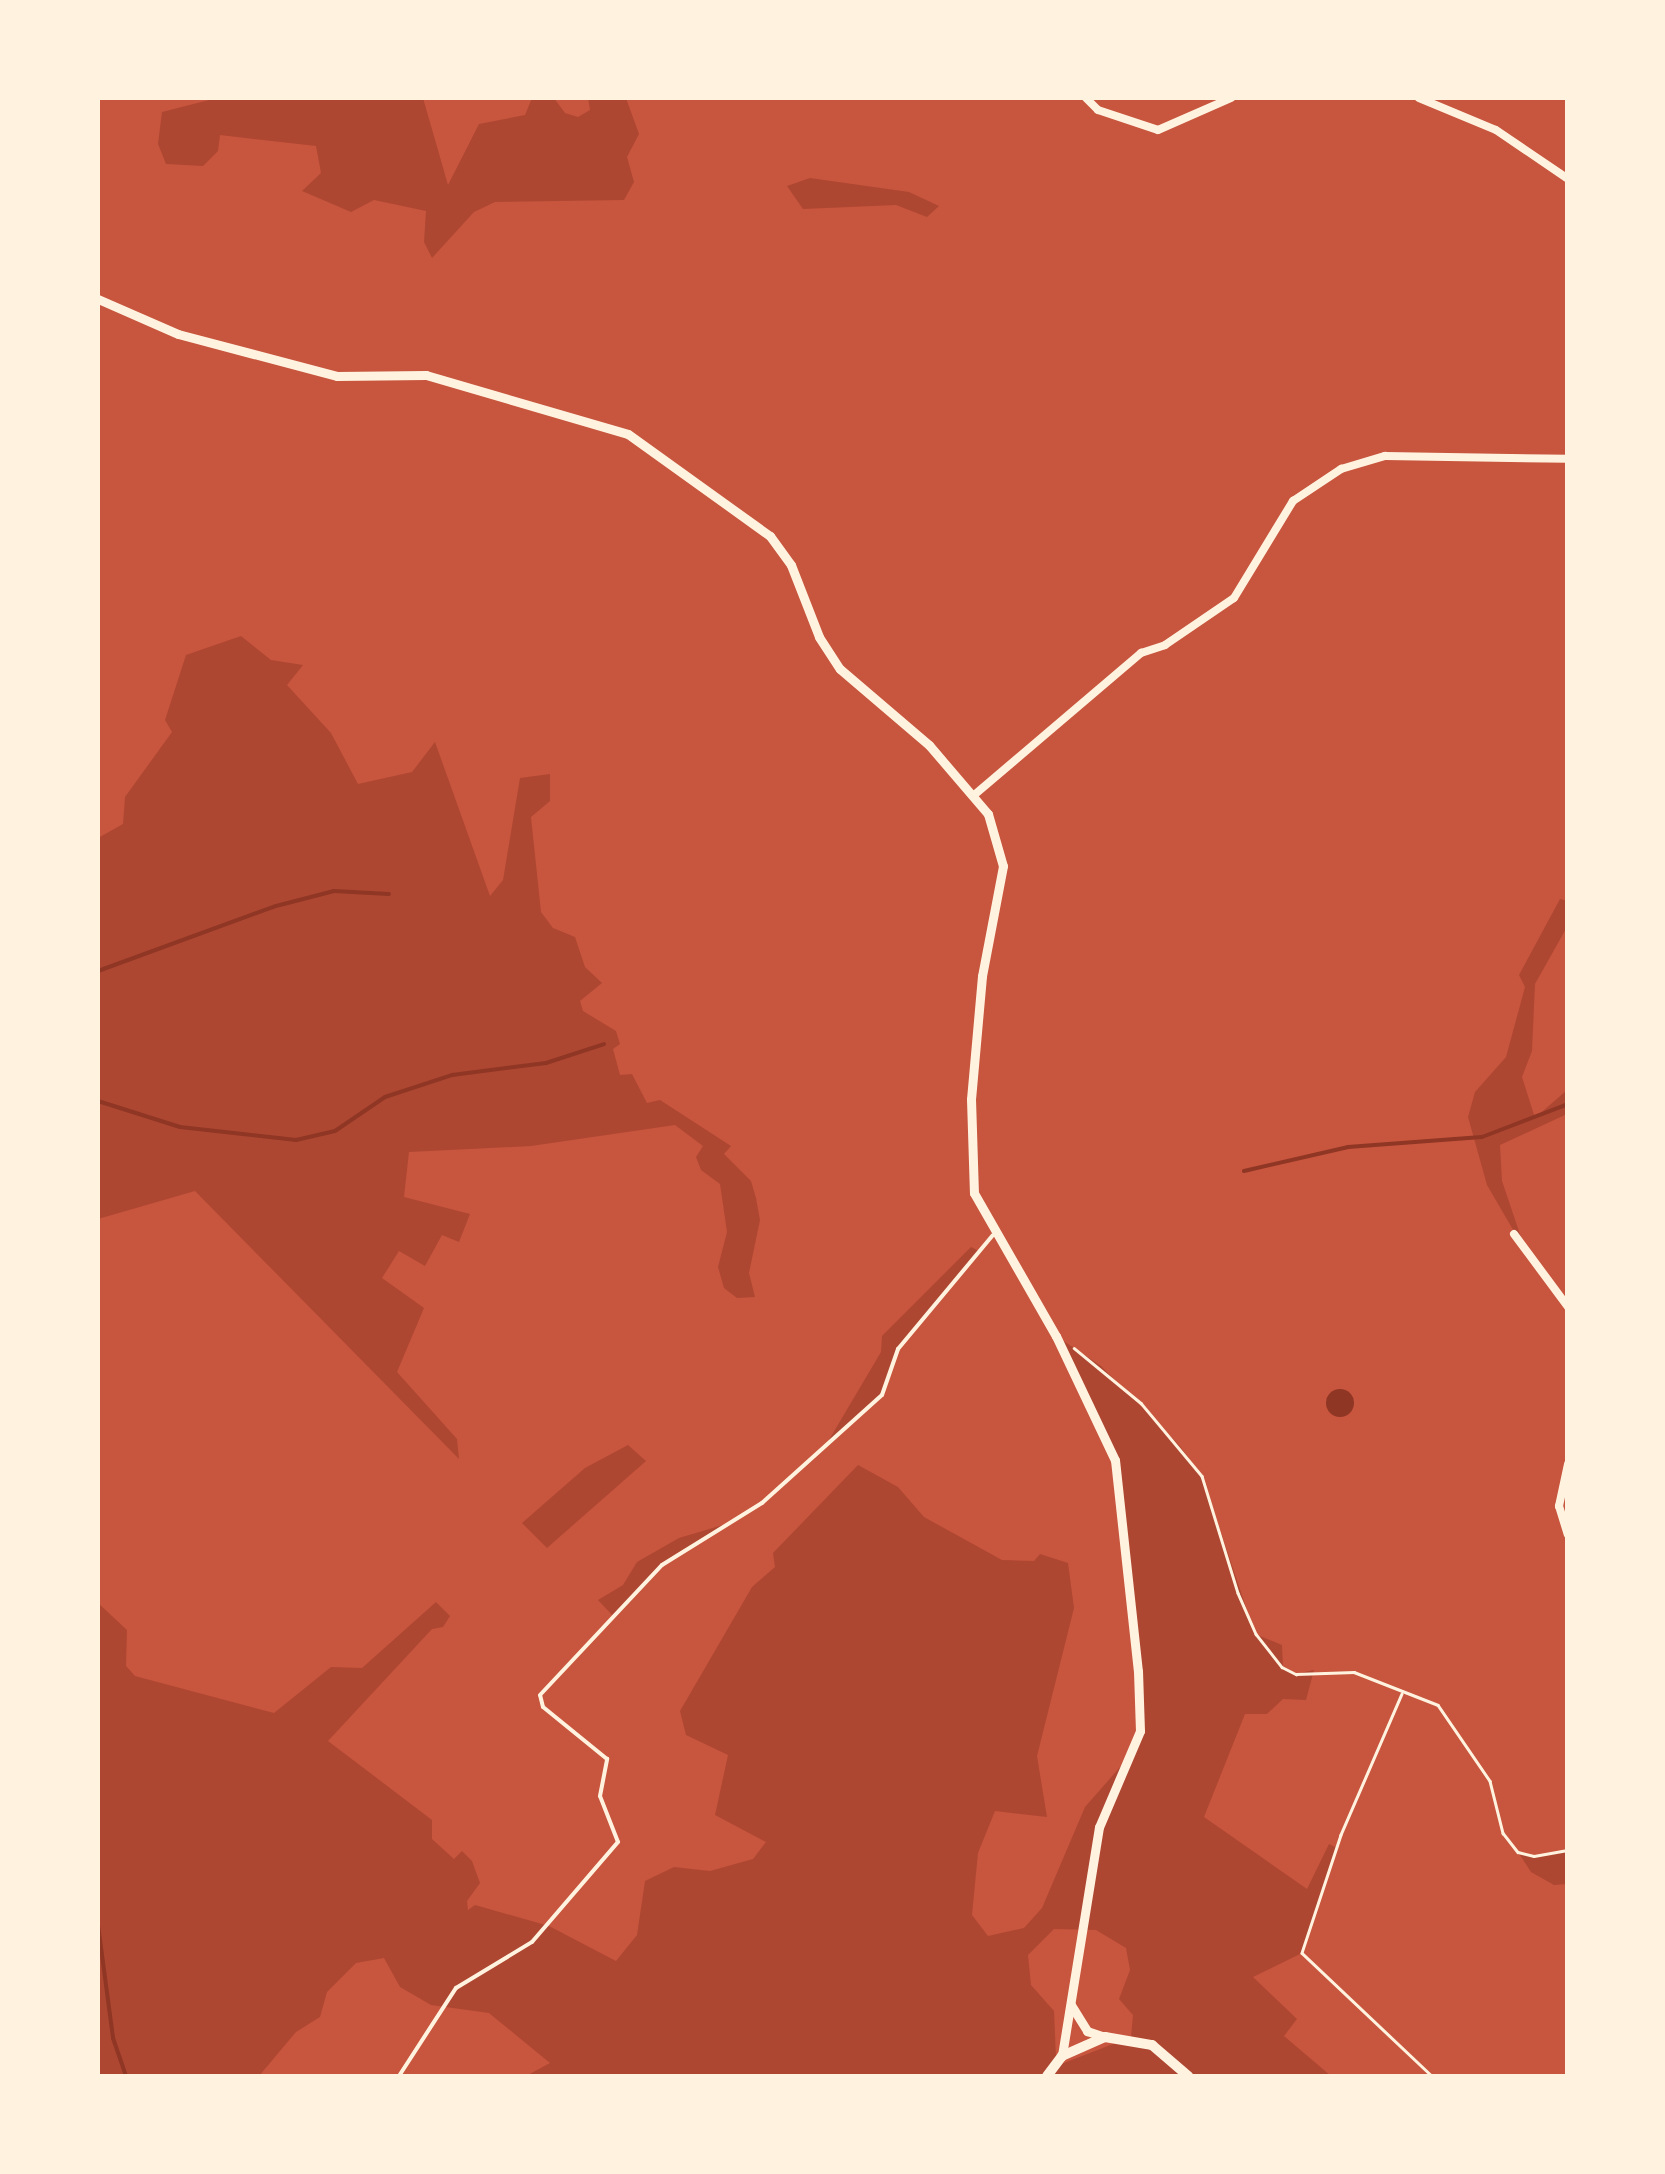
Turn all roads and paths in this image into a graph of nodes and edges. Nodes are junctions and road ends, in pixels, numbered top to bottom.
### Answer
1 (1086, 98) edge
2 (1231, 98) edge
3 (1418, 98) edge
4 (1568, 178) edge
5 (98, 299) edge
6 (1568, 459) edge
7 (973, 796) junction
8 (1514, 1234) dead end
9 (993, 1235) junction
10 (1568, 1307) edge
11 (1056, 1336) junction
12 (1568, 1464) edge
13 (1568, 1534) edge
14 (1402, 1691) junction
15 (1568, 1850) edge
16 (1070, 1997) junction
17 (1104, 2037) junction
18 (1062, 2056) junction
19 (399, 2076) edge
20 (1047, 2076) edge
21 (1188, 2076) edge
22 (1432, 2076) edge

1 - 2 street
3 - 4 street
5 - 7 street
6 - 7 street
7 - 9 street
8 - 10 street
9 - 11 street
9 - 19 lane
11 - 14 path
11 - 16 street
12 - 13 street
14 - 15 path
14 - 22 path
16 - 17 street
16 - 18 street
17 - 18 main road
17 - 21 main road
18 - 20 main road

